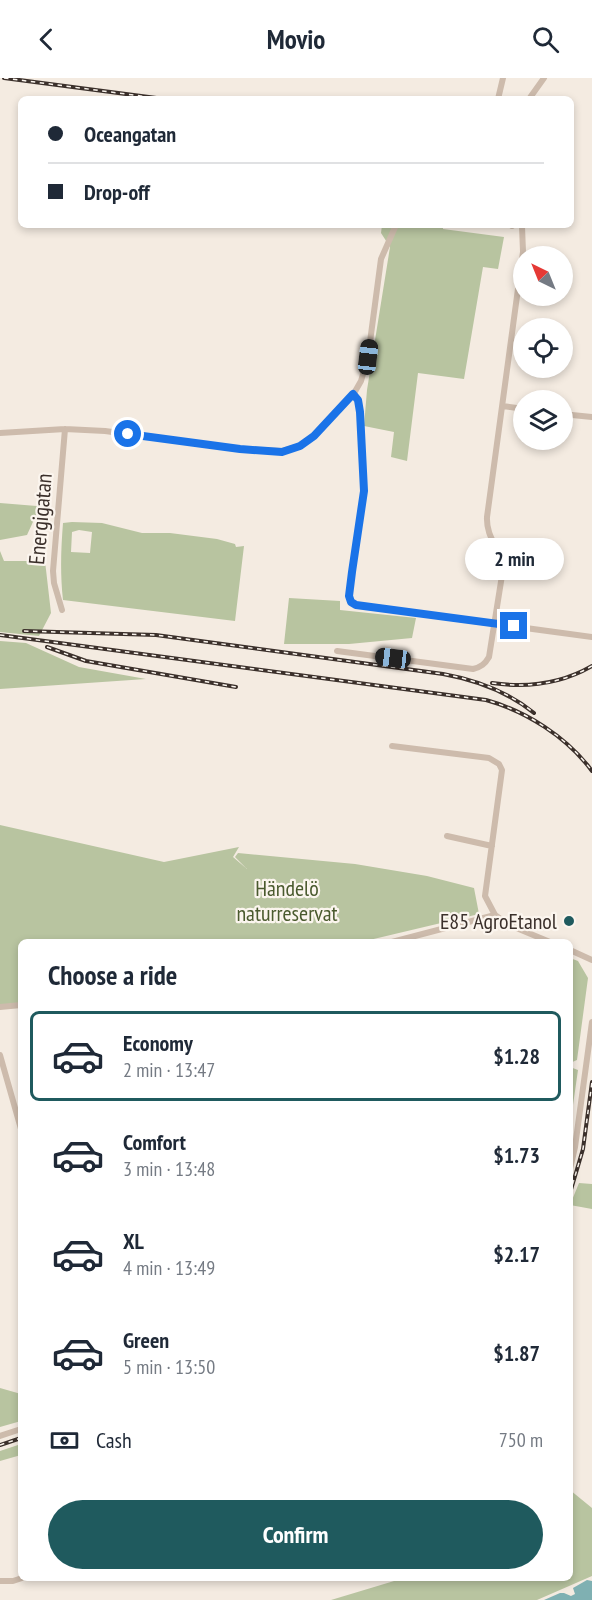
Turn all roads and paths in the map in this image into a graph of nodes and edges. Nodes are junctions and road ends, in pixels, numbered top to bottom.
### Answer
1 (503, 78) edge
2 (544, 78) edge
3 (499, 96) edge
4 (531, 96) edge
5 (395, 228) edge
6 (522, 228) edge
7 (353, 394) junction
8 (503, 406) junction
9 (513, 407) edge
10 (573, 415) edge
11 (592, 417) edge
12 (65, 429) junction
13 (0, 433) edge
14 (62, 610) dead end
15 (495, 624) junction
16 (592, 637) edge
17 (337, 651) dead end
18 (392, 746) dead end
19 (447, 836) dead end
20 (492, 846) junction
21 (495, 915) junction
22 (403, 939) edge
23 (543, 939) edge
24 (573, 951) edge
25 (592, 960) edge
26 (18, 1005) edge
27 (0, 1007) edge
28 (592, 1022) edge
29 (0, 1055) edge
30 (18, 1118) edge
31 (573, 1156) edge
32 (18, 1430) edge
33 (0, 1436) edge
34 (18, 1579) edge
35 (0, 1581) edge

1 - 3 street
2 - 4 street
5 - 7 street
6 - 8 street
7 - 12 street
7 - 15 street
8 - 9 street
8 - 15 street
10 - 11 street
12 - 13 street
12 - 14 street, Energigatan
15 - 16 street
15 - 17 street
18 - 20 street
19 - 20 street
20 - 21 street
21 - 22 street
21 - 23 street
24 - 25 street
26 - 27 street
28 - 31 street
29 - 30 street
32 - 33 street
34 - 35 street

